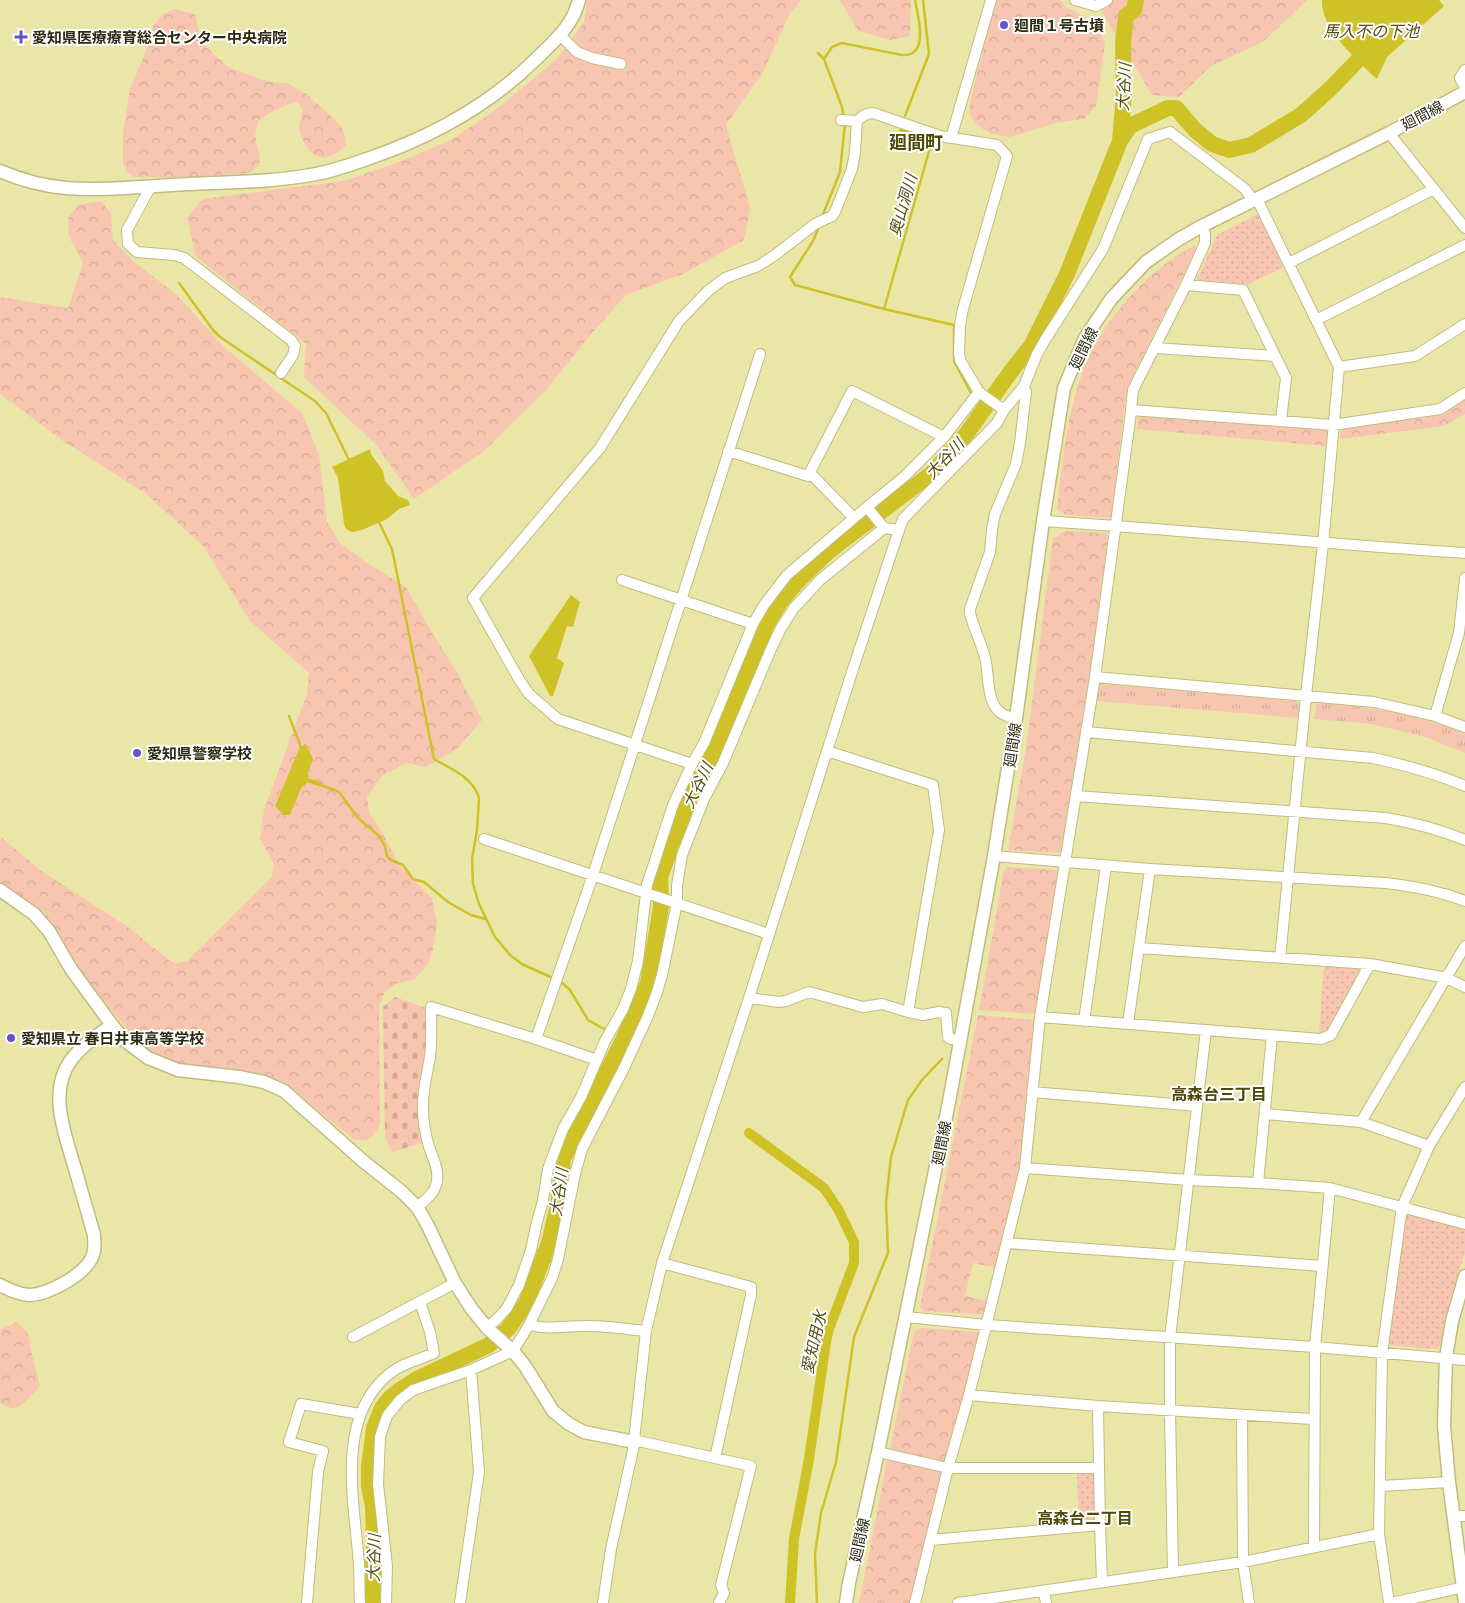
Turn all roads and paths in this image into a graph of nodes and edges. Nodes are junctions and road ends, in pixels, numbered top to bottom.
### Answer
1 (579, 0) edge
2 (991, 0) edge
3 (1075, 0) edge
4 (1107, 0) edge
5 (560, 35) junction
6 (621, 64) dead end
7 (1465, 70) edge
8 (1465, 87) edge
9 (1465, 92) edge
10 (1389, 133) junction
11 (951, 138) junction
12 (0, 171) edge
13 (151, 186) junction
14 (1434, 189) junction
15 (1255, 199) junction
16 (1202, 226) junction
17 (1465, 228) edge
18 (1465, 245) edge
19 (1289, 263) junction
20 (1186, 285) junction
21 (1316, 320) junction
22 (1465, 324) edge
23 (1155, 348) junction
24 (760, 354) dead end
25 (1275, 356) junction
26 (1338, 367) junction
27 (281, 373) dead end
28 (1024, 386) junction
29 (979, 392) junction
30 (1465, 393) edge
31 (1000, 408) junction
32 (1131, 410) junction
33 (1281, 420) junction
34 (1333, 425) junction
35 (944, 437) junction
36 (728, 451) junction
37 (810, 473) junction
38 (867, 507) junction
39 (854, 518) junction
40 (1043, 521) junction
41 (1116, 526) junction
42 (884, 528) junction
43 (899, 530) junction
44 (1323, 544) junction
45 (1465, 553) edge
46 (1465, 578) edge
47 (622, 580) dead end
48 (680, 600) junction
49 (753, 624) junction
50 (1095, 677) junction
51 (1306, 696) junction
52 (1435, 716) junction
53 (1016, 718) junction
54 (1465, 727) edge
55 (1086, 732) junction
56 (634, 744) junction
57 (827, 751) junction
58 (1300, 752) junction
59 (692, 764) junction
60 (1465, 786) edge
61 (1076, 796) junction
62 (1295, 813) junction
63 (484, 839) dead end
64 (1465, 840) edge
65 (994, 856) junction
66 (1065, 862) junction
67 (1106, 866) junction
68 (1150, 869) junction
69 (593, 875) junction
70 (1288, 878) junction
71 (0, 890) edge
72 (646, 893) junction
73 (1465, 901) edge
74 (675, 902) junction
75 (769, 934) junction
76 (1465, 946) edge
77 (1140, 948) junction
78 (1280, 958) junction
79 (1370, 964) junction
80 (1447, 978) junction
81 (1465, 987) edge
82 (749, 998) junction
83 (908, 1012) junction
84 (1040, 1017) junction
85 (1084, 1020) junction
86 (1128, 1024) junction
87 (112, 1026) junction
88 (1206, 1030) junction
89 (1272, 1036) junction
90 (536, 1039) junction
91 (959, 1040) junction
92 (597, 1060) junction
93 (1465, 1087) edge
94 (1032, 1092) junction
95 (1198, 1106) junction
96 (1265, 1114) junction
97 (1361, 1122) junction
98 (1429, 1146) junction
99 (1025, 1168) junction
100 (1189, 1180) junction
101 (1258, 1183) junction
102 (1330, 1188) junction
103 (417, 1207) junction
104 (1402, 1207) junction
105 (1465, 1224) edge
106 (1007, 1243) junction
107 (1180, 1255) junction
108 (662, 1263) junction
109 (1322, 1266) junction
110 (1465, 1276) edge
111 (455, 1283) junction
112 (0, 1285) edge
113 (420, 1302) junction
114 (906, 1317) junction
115 (987, 1324) junction
116 (529, 1325) junction
117 (489, 1329) junction
118 (646, 1331) junction
119 (353, 1337) dead end
120 (1170, 1338) junction
121 (1315, 1347) junction
122 (513, 1351) junction
123 (1382, 1353) junction
124 (1446, 1357) junction
125 (1465, 1360) edge
126 (471, 1370) junction
127 (969, 1396) junction
128 (1098, 1406) junction
129 (1170, 1410) junction
130 (360, 1414) junction
131 (1242, 1415) junction
132 (1314, 1419) junction
133 (634, 1441) junction
134 (878, 1452) junction
135 (715, 1458) junction
136 (948, 1468) junction
137 (1098, 1468) junction
138 (1449, 1482) junction
139 (1381, 1486) junction
140 (1460, 1516) edge
141 (1100, 1525) junction
142 (1379, 1534) junction
143 (931, 1540) junction
144 (1314, 1547) junction
145 (1244, 1562) junction
146 (1173, 1572) junction
147 (1102, 1582) junction
148 (1464, 1587) edge
149 (1044, 1592) junction
150 (307, 1603) edge
151 (360, 1603) edge
152 (386, 1603) edge
153 (460, 1603) edge
154 (603, 1603) edge
155 (719, 1603) edge
156 (846, 1603) edge
157 (915, 1603) edge
158 (958, 1603) edge
159 (1046, 1603) edge
160 (1249, 1603) edge
161 (1390, 1603) edge
162 (1465, 1603) edge

1 - 5 street
2 - 11 street
3 - 4 street
5 - 6 street
5 - 13 street
7 - 8 street
9 - 10 street, 廻間線
10 - 14 street
10 - 15 street, 廻間線
11 - 29 street
11 - 56 street
12 - 13 street
13 - 27 street
14 - 17 street
14 - 19 street
15 - 16 street, 廻間線
15 - 19 street
15 - 28 street
16 - 20 street
16 - 40 street, 廻間線
18 - 21 street
19 - 21 street
20 - 23 street
20 - 25 street
21 - 26 street
22 - 26 street
23 - 25 street
23 - 32 street
24 - 36 street
25 - 33 street
26 - 34 street
28 - 31 street
28 - 53 street
29 - 31 street
29 - 35 street
30 - 34 street
31 - 43 street
32 - 33 street
32 - 41 street
33 - 34 street
34 - 44 street
35 - 37 street
35 - 38 street
36 - 37 street
36 - 48 street
37 - 39 street
38 - 39 street
38 - 42 street
39 - 49 street
40 - 41 street
40 - 53 street, 廻間線
41 - 44 street
41 - 50 street
42 - 43 street
42 - 74 street
43 - 57 street
44 - 45 street
44 - 51 street
46 - 52 street
47 - 48 street
48 - 49 street
48 - 56 street
49 - 59 street
50 - 51 street
50 - 55 street
51 - 52 street
51 - 58 street
52 - 54 street
53 - 65 street, 廻間線
55 - 58 street
55 - 61 street
56 - 59 street
56 - 69 street
57 - 75 street
57 - 83 street
58 - 60 street
58 - 62 street
59 - 72 street
61 - 62 street
61 - 66 street
62 - 64 street
62 - 70 street
63 - 69 street
65 - 66 street
65 - 91 street, 廻間線
66 - 67 street
66 - 84 street
67 - 68 street
67 - 85 street
68 - 70 street
68 - 77 street
69 - 72 street
69 - 90 street
70 - 73 street
70 - 78 street
71 - 87 street
72 - 74 street
72 - 92 street
74 - 75 street
74 - 116 street
75 - 82 street
76 - 80 street
77 - 78 street
77 - 86 street
78 - 79 street
79 - 80 street
79 - 89 street
80 - 81 street
80 - 97 street
82 - 83 street
82 - 108 street
83 - 91 street
84 - 85 street
84 - 94 street
85 - 86 street
86 - 88 street
87 - 103 street
87 - 112 street
88 - 89 street
88 - 95 street
89 - 96 street
90 - 92 street
90 - 103 street
91 - 114 street, 廻間線
92 - 117 street
93 - 98 street
94 - 95 street
94 - 99 street
95 - 100 street
96 - 97 street
96 - 101 street
97 - 98 street
98 - 104 street
99 - 100 street
99 - 106 street
100 - 101 street
100 - 107 street
101 - 102 street
102 - 104 street
102 - 109 street
103 - 111 street
104 - 105 street
104 - 123 street
106 - 107 street
106 - 115 street
107 - 109 street
107 - 120 street
108 - 118 street
108 - 135 street
109 - 121 street
110 - 124 street
111 - 113 street
111 - 117 street
113 - 119 street
113 - 130 street
114 - 115 street
114 - 134 street, 廻間線
115 - 120 street
115 - 127 street
116 - 118 street
116 - 122 street
117 - 122 street
118 - 133 street
120 - 121 street
120 - 129 street
121 - 123 street
121 - 132 street
122 - 126 street
122 - 133 street
123 - 124 street
123 - 139 street
124 - 125 street
124 - 138 street
126 - 152 street
126 - 153 street
127 - 128 street
127 - 136 street
128 - 129 street
128 - 137 street
129 - 131 street
129 - 146 street
130 - 150 street
130 - 151 street
131 - 132 street
131 - 145 street
132 - 144 street
133 - 135 street
133 - 154 street
134 - 136 street
134 - 156 street, 廻間線
135 - 155 street
136 - 137 street
136 - 143 street
137 - 141 street
138 - 139 street
138 - 140 street
139 - 142 street
140 - 148 street
141 - 143 street
141 - 147 street
142 - 144 street
142 - 161 street
143 - 157 street
144 - 145 street
145 - 146 street
145 - 160 street
146 - 147 street
147 - 149 street
148 - 161 street
148 - 162 street
149 - 158 street
149 - 159 street

